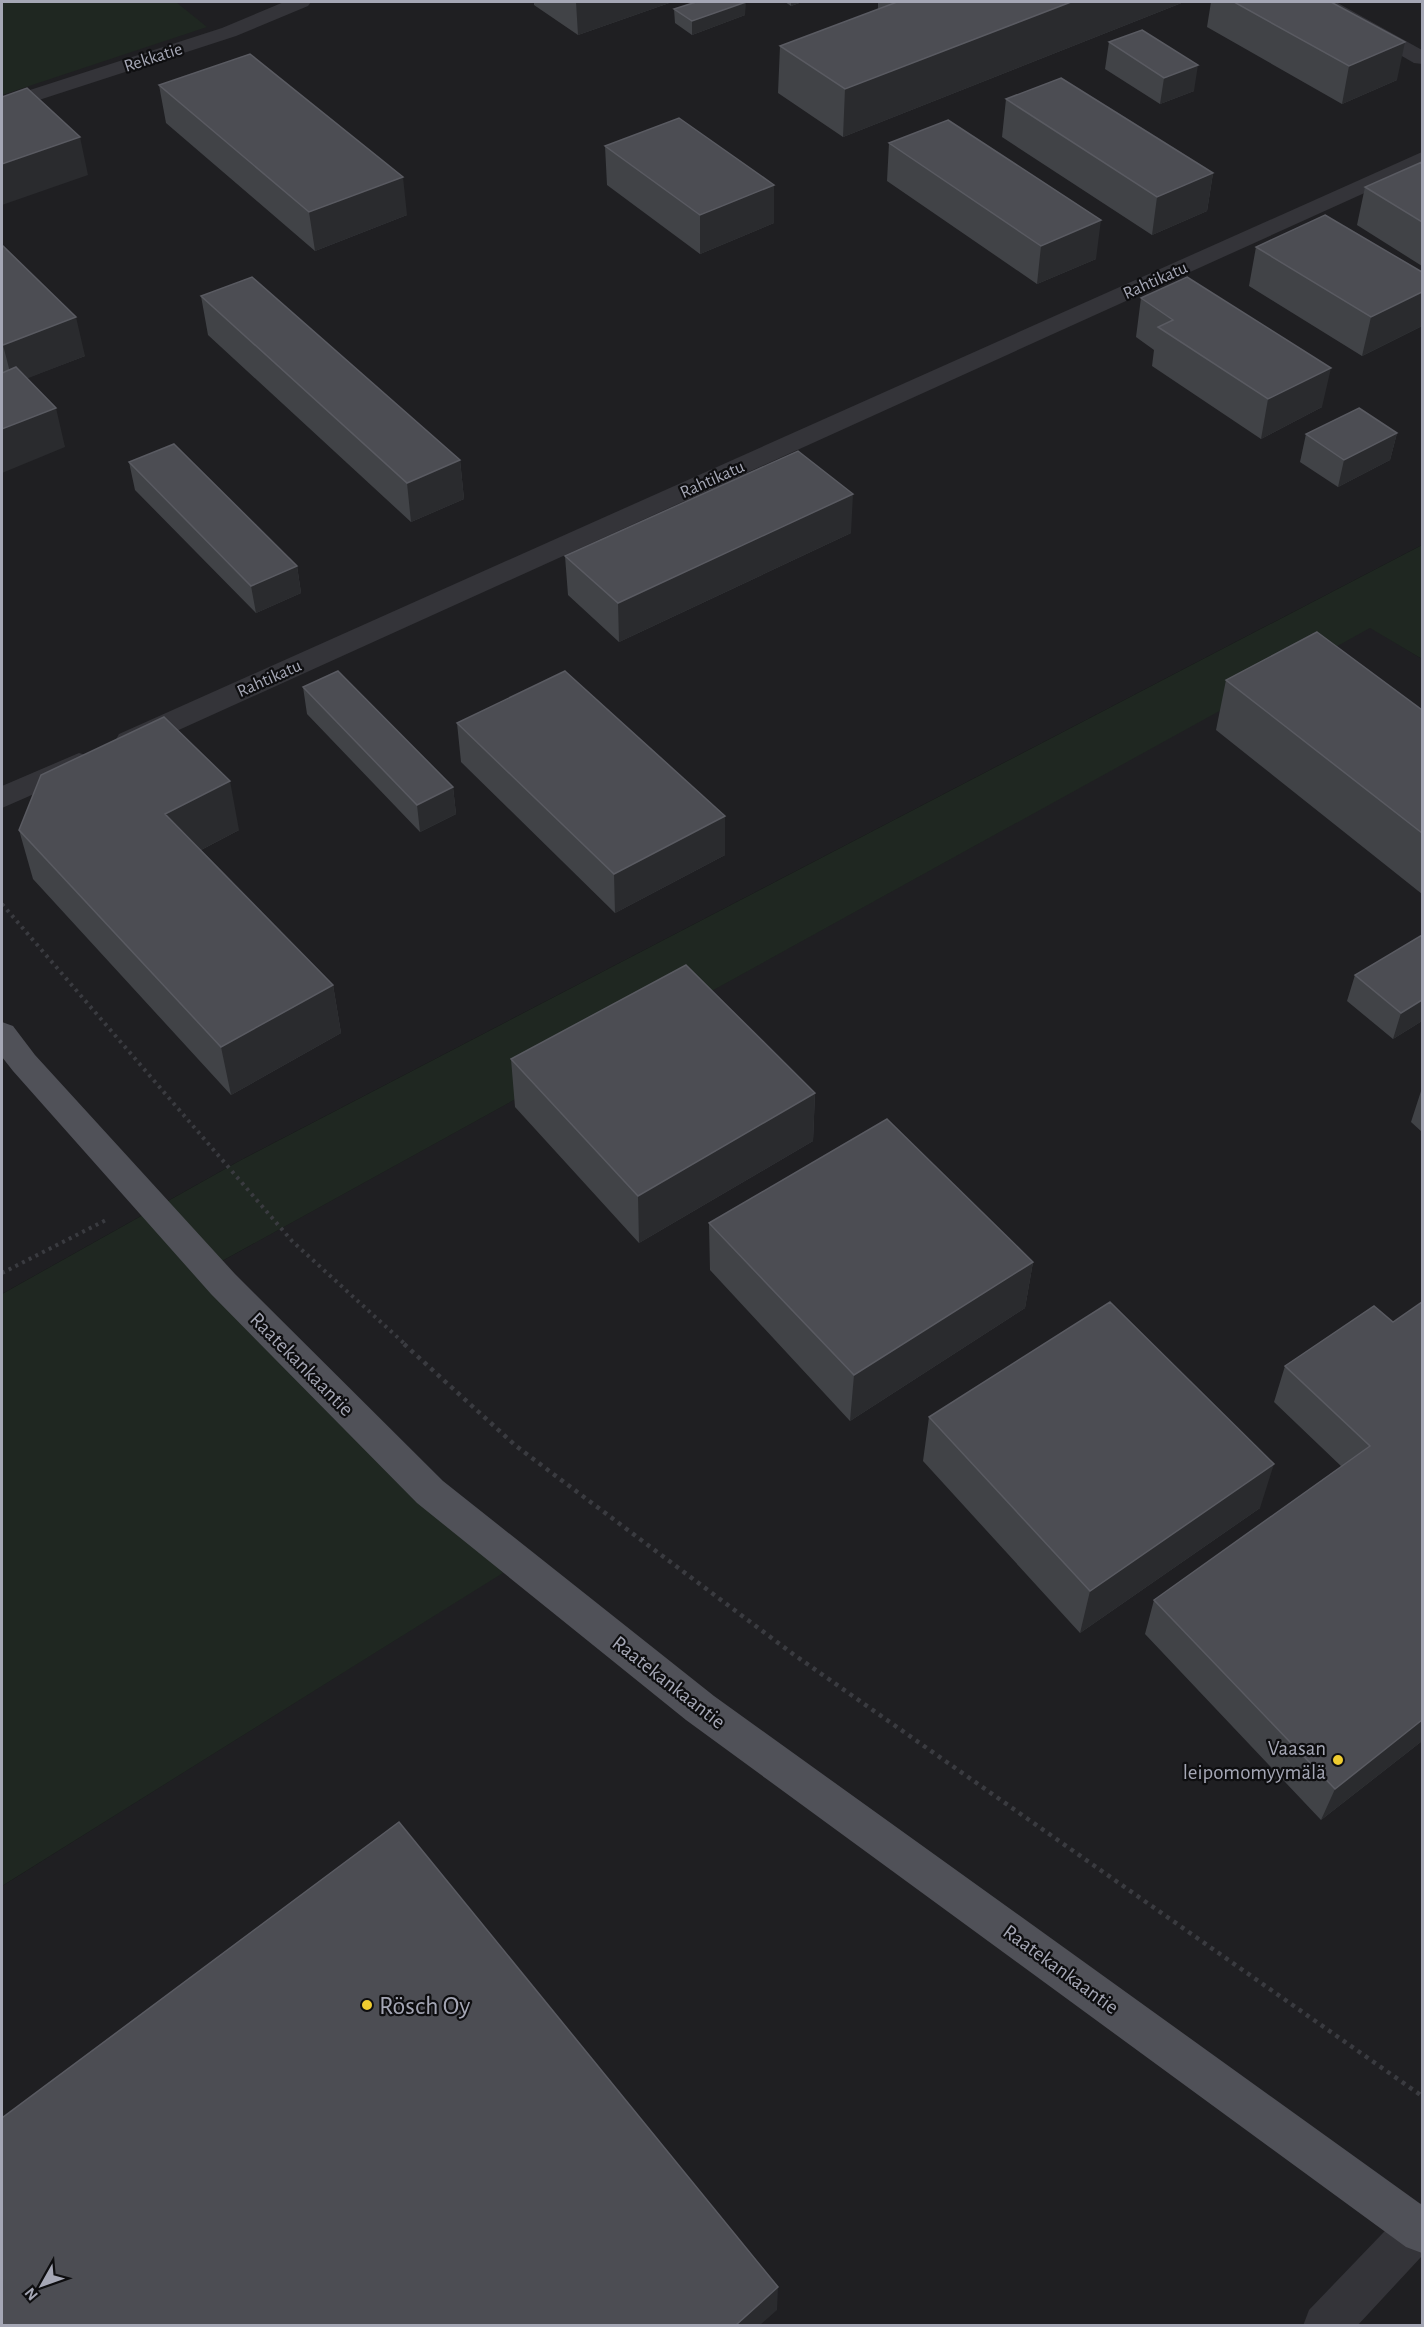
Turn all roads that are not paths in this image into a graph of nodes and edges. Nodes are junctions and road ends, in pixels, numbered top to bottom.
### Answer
1 (301, 2) edge
2 (1322, 2) edge
3 (1422, 58) edge
4 (2, 106) edge
5 (1422, 159) edge
6 (2, 798) edge
7 (2, 1034) edge
8 (1421, 2228) edge
9 (1325, 2325) edge

1 - 4 street, Rekkatie
2 - 3 street
5 - 6 street, Rahtikatu
7 - 8 main road, Raatekankaantie
8 - 9 street

